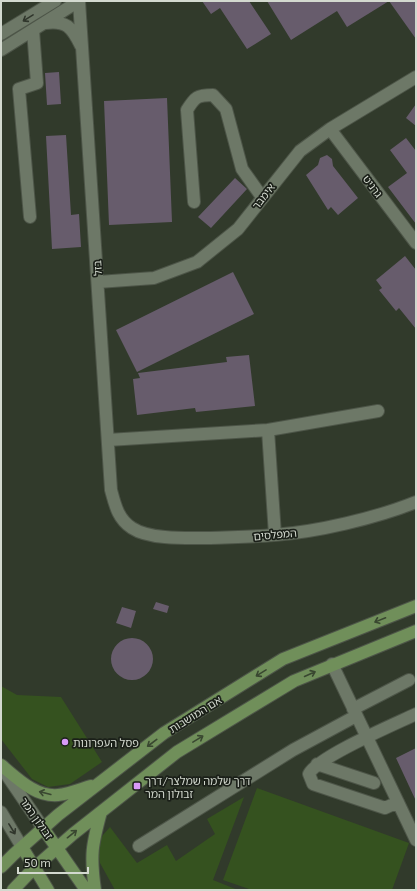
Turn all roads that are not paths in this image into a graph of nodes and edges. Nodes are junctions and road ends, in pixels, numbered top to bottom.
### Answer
1 (55, 1) edge
2 (79, 1) edge
3 (44, 23) junction
4 (33, 30) junction
5 (1, 34) edge
6 (1, 50) edge
7 (82, 50) junction
8 (416, 76) edge
9 (330, 129) junction
10 (262, 197) junction
11 (194, 202) dead end
12 (30, 218) dead end
13 (416, 243) edge
14 (98, 282) junction
15 (378, 411) dead end
16 (268, 430) junction
17 (108, 440) junction
18 (416, 502) edge
19 (132, 528) joint
20 (275, 535) junction
21 (416, 606) edge
22 (416, 631) edge
23 (332, 664) junction
24 (409, 680) dead end
25 (355, 712) junction
26 (416, 714) edge
27 (367, 737) junction
28 (317, 764) junction
29 (1, 766) edge
30 (374, 783) dead end
31 (96, 785) junction
32 (398, 802) junction
33 (1, 812) edge
34 (102, 812) junction
35 (43, 828) junction
36 (416, 840) edge
37 (139, 846) dead end
38 (22, 847) junction
39 (57, 847) junction
40 (1, 867) edge
41 (34, 868) junction
42 (13, 890) edge
43 (48, 890) edge
44 (86, 890) edge
45 (95, 890) edge

1 -> 5 street
2 - 3 street
2 - 7 street, בזל
3 - 4 street
3 - 7 street
4 - 6 street
4 - 12 street
7 - 14 street, בזל
8 - 9 street, אימבר
9 - 10 street, אימבר
9 - 13 street, גרניט
10 - 11 street
10 - 14 street, אימבר
14 - 17 street, בזל
15 - 16 street
16 - 17 street
16 - 20 street
17 - 19 street, בזל
18 - 20 street, המפלסים
19 - 20 street, המפלסים
21 -> 31 main road, אם המושבות
22 - 23 main road, אם המושבות
23 - 25 street
34 -> 23 main road, אם המושבות
24 - 25 street
25 - 27 street
25 - 37 street
26 - 27 street
27 - 28 street
27 - 32 street
28 - 30 street
28 - 32 street
31 -> 29 main road
29 - 35 street, זבולון המר
31 - 35 main road, אם המושבות
32 - 36 street
33 -> 38 street
39 -> 34 main road, אם המושבות
34 - 45 main road
35 - 38 main road, אם המושבות
35 - 39 main road, זבולון המר
38 - 40 main road, אם המושבות
38 - 41 main road
39 - 41 main road, אם המושבות
39 - 44 main road, זבולון המר
41 - 42 main road, אם המושבות
41 - 43 main road

